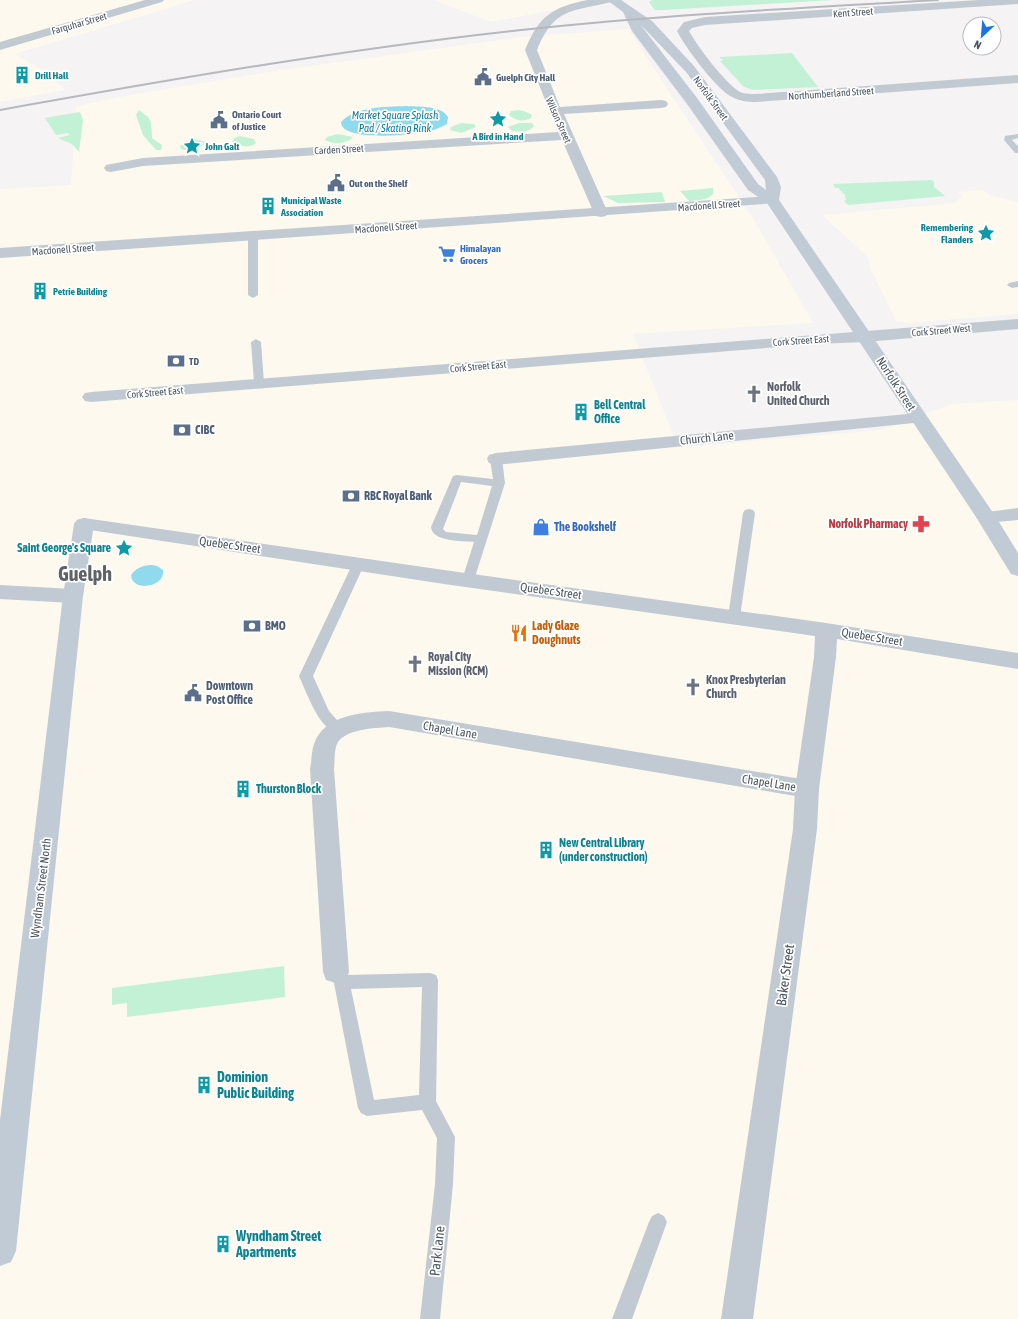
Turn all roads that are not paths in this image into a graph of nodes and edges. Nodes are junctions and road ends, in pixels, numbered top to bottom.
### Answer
1 (158, 0) edge
2 (607, 0) edge
3 (613, 0) edge
4 (1018, 1) edge
5 (628, 10) junction
6 (688, 25) joint
7 (0, 46) edge
8 (1018, 79) edge
9 (661, 104) dead end
10 (554, 107) junction
11 (567, 136) junction
12 (1018, 136) edge
13 (1018, 151) edge
14 (111, 168) dead end
15 (772, 200) junction
16 (601, 213) junction
17 (254, 235) junction
18 (0, 253) edge
19 (253, 295) dead end
20 (1018, 324) edge
21 (865, 336) junction
22 (256, 342) dead end
23 (259, 383) junction
24 (91, 397) dead end
25 (918, 418) junction
26 (496, 459) joint
27 (499, 484) junction
28 (749, 513) dead end
29 (1018, 514) edge
30 (986, 517) junction
31 (84, 524) joint
32 (481, 540) junction
33 (359, 563) junction
34 (1018, 569) edge
35 (468, 580) junction
36 (0, 592) edge
37 (73, 596) junction
38 (734, 617) junction
39 (826, 630) junction
40 (1018, 661) edge
41 (338, 729) junction
42 (807, 789) junction
43 (339, 977) junction
44 (426, 1102) junction
45 (658, 1222) dead end
46 (0, 1251) edge
47 (430, 1319) edge
48 (622, 1319) edge
49 (737, 1319) edge

1 - 7 street, Farquhar Street
2 - 10 street, Wilson Street
3 - 5 main road, Norfolk Street
4 - 6 street, Kent Street
5 - 15 main road, Norfolk Street
5 - 15 main road, Norfolk Street
6 - 8 street, Northumberland Street
9 - 10 street
10 - 11 street, Wilson Street
11 - 14 street, Carden Street
11 - 16 street, Wilson Street
12 - 13 lane
15 - 16 street, Macdonell Street
15 - 21 main road, Norfolk Street
16 - 17 street, Macdonell Street
17 - 18 street, Macdonell Street
17 - 19 lane
20 - 21 street, Cork Street West
21 - 23 street, Cork Street East
21 - 25 main road, Norfolk Street
22 - 23 lane
23 - 24 street, Cork Street East
25 - 26 street, Church Lane
25 - 30 main road, Norfolk Street
26 - 27 lane
27 - 32 lane
27 - 32 lane
28 - 38 lane
29 - 30 street
30 - 34 main road, Norfolk Street
31 - 33 street, Quebec Street
31 - 37 main road, Wyndham Street North
32 - 35 lane
33 - 35 street, Quebec Street
33 - 41 lane
35 - 38 street, Quebec Street
36 - 37 street
37 - 46 main road, Wyndham Street North
38 - 39 street, Quebec Street
39 - 40 street, Quebec Street
39 - 42 street, Baker Street
41 - 42 street, Chapel Lane
41 - 43 street
42 - 49 street, Baker Street
43 - 44 lane
43 - 44 lane
44 - 47 lane, Park Lane
45 - 48 lane

